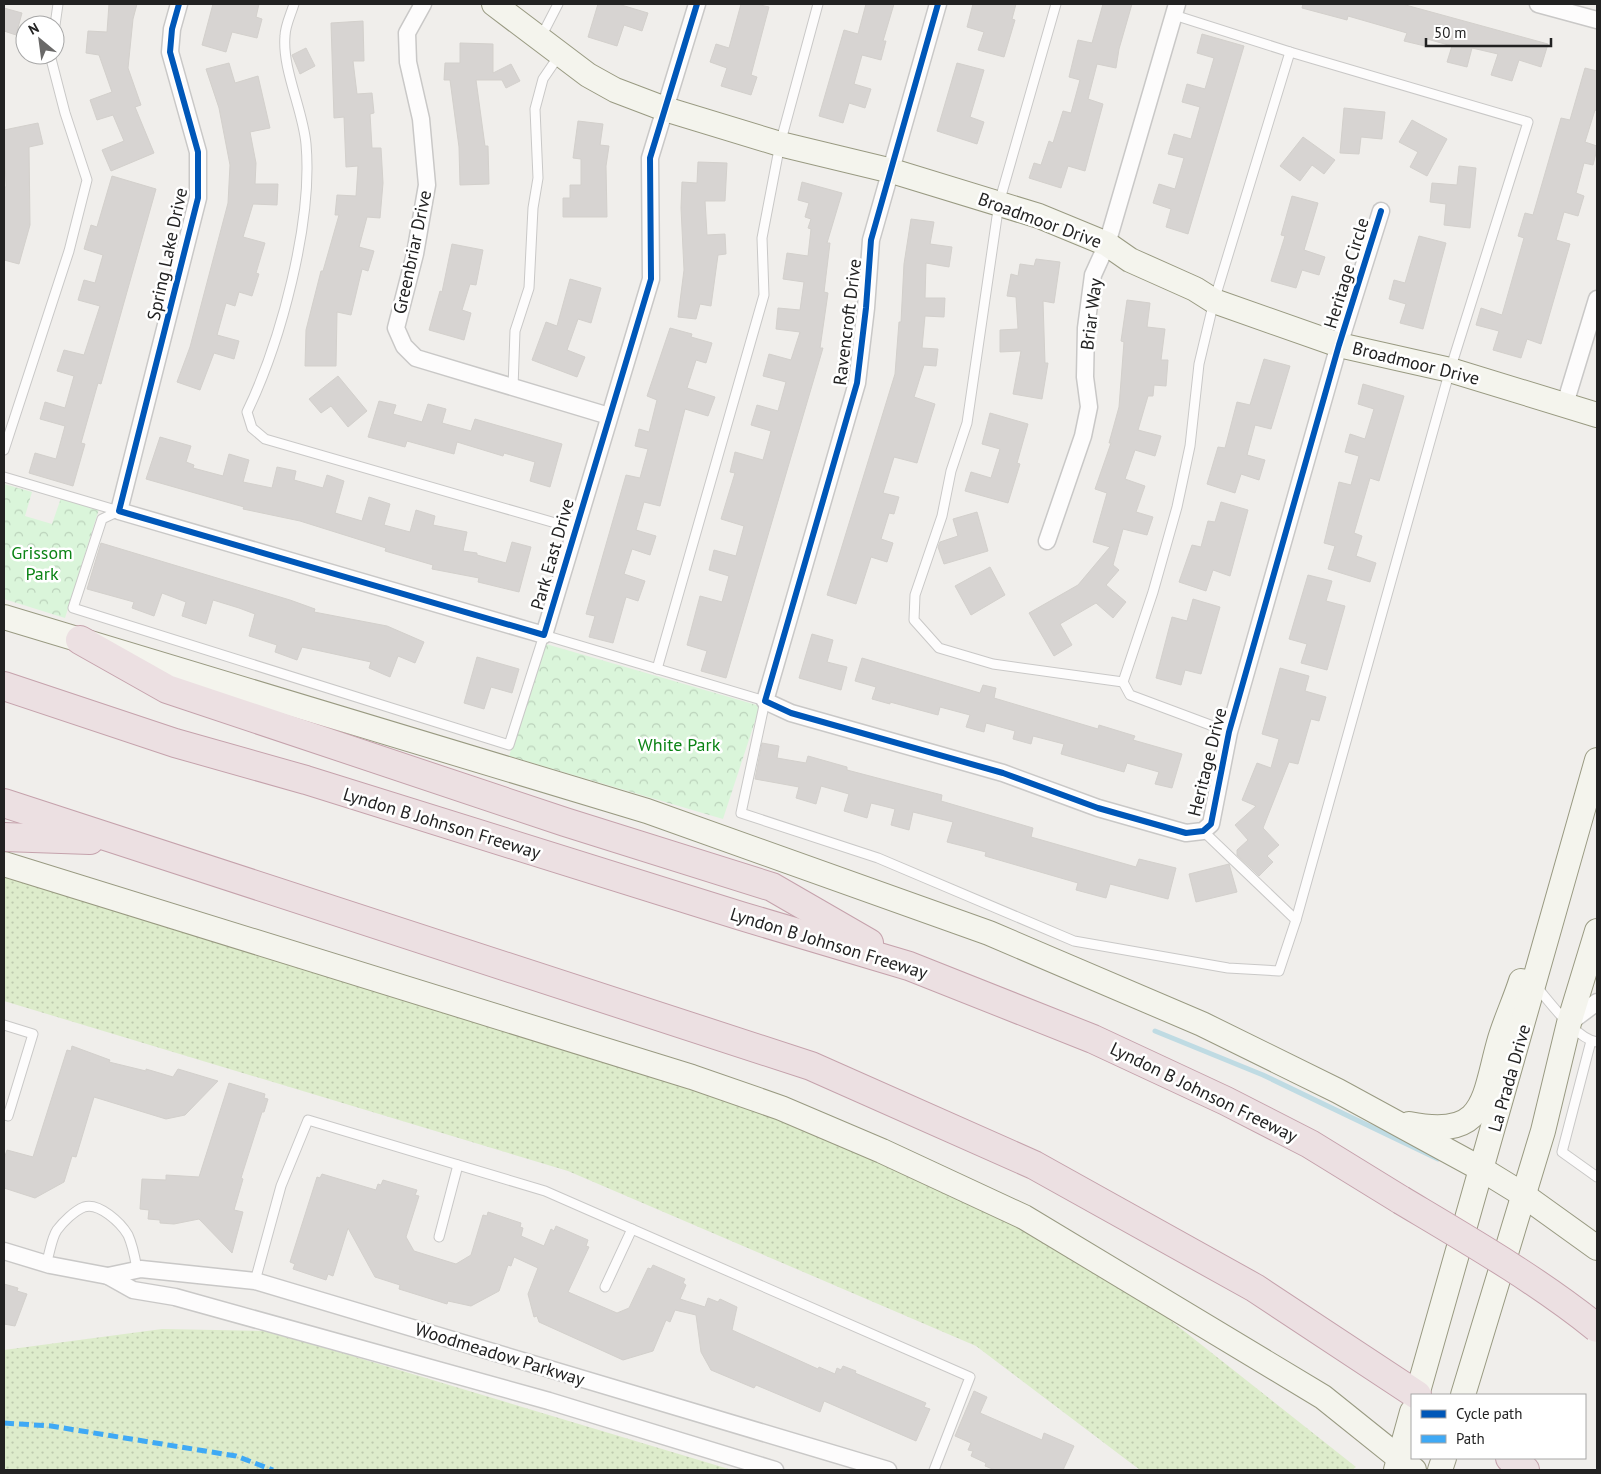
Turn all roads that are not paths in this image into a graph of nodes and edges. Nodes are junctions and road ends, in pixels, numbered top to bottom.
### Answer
1 (179, 4) edge
2 (294, 4) edge
3 (422, 4) edge
4 (494, 4) edge
5 (558, 4) edge
6 (697, 4) edge
7 (818, 4) edge
8 (938, 4) edge
9 (1056, 4) edge
10 (1538, 4) edge
11 (1176, 9) edge
12 (1597, 20) edge
13 (540, 39) junction
14 (1290, 52) junction
15 (560, 54) junction
16 (53, 65) edge
17 (665, 109) junction
18 (780, 144) junction
19 (892, 171) junction
20 (999, 204) junction
21 (1381, 211) dead end
22 (1107, 244) junction
23 (1597, 298) edge
24 (1214, 301) junction
25 (1339, 345) junction
26 (1450, 370) junction
27 (513, 388) junction
28 (1565, 404) junction
29 (1597, 415) edge
30 (608, 416) junction
31 (4, 450) edge
32 (4, 477) edge
33 (119, 510) junction
34 (576, 529) junction
35 (1048, 541) dead end
36 (4, 617) edge
37 (544, 635) junction
38 (80, 640) junction
39 (657, 670) junction
40 (1123, 682) junction
41 (4, 686) edge
42 (765, 701) junction
43 (1229, 732) junction
44 (1597, 760) edge
45 (4, 803) edge
46 (1203, 831) junction
47 (4, 837) edge
48 (123, 842) junction
49 (4, 864) edge
50 (1554, 910) junction
51 (1296, 920) junction
52 (1597, 931) edge
53 (909, 966) junction
54 (1535, 985) junction
55 (1597, 1002) edge
56 (1569, 1023) junction
57 (4, 1025) edge
58 (1594, 1041) edge
59 (4, 1115) edge
60 (1396, 1121) junction
61 (458, 1165) junction
62 (1483, 1170) junction
63 (1597, 1177) edge
64 (1522, 1194) junction
65 (632, 1229) junction
66 (439, 1237) dead end
67 (1597, 1248) edge
68 (4, 1251) edge
69 (46, 1264) junction
70 (137, 1270) junction
71 (108, 1276) junction
72 (255, 1281) junction
73 (605, 1288) dead end
74 (1597, 1328) edge
75 (1415, 1394) edge
76 (1417, 1394) edge
77 (1462, 1394) edge
78 (1411, 1418) edge
79 (1511, 1459) edge
80 (1403, 1466) edge
81 (775, 1470) edge
82 (888, 1470) edge
83 (934, 1470) edge
84 (1525, 1470) edge

1 - 33 street, Spring Lake Drive
2 - 34 lane
3 - 27 street, Greenbriar Drive
4 - 13 main road, Broadmoor Drive
5 - 13 lane
6 - 17 street, Park East Drive
7 - 18 lane
8 - 19 street, Ravencroft Drive
9 - 20 lane
10 - 12 street
11 - 14 lane
11 - 22 street, Briar Way
13 - 15 main road, Broadmoor Drive
14 - 24 lane
14 - 26 lane
15 - 17 main road, Broadmoor Drive
15 - 27 lane
16 - 31 lane
17 - 18 main road, Broadmoor Drive
17 - 30 street, Park East Drive
18 - 19 main road, Broadmoor Drive
18 - 39 lane
19 - 20 main road, Broadmoor Drive
19 - 42 street, Ravencroft Drive
20 - 22 main road, Broadmoor Drive
20 - 40 lane
21 - 25 street, Heritage Circle
22 - 24 main road, Broadmoor Drive
22 - 35 street, Briar Way
23 - 28 street
24 - 25 main road, Broadmoor Drive
24 - 40 lane
25 - 26 main road, Broadmoor Drive
25 - 43 street, Heritage Drive
26 - 28 main road, Broadmoor Drive
26 - 51 lane
27 - 30 street, Greenbriar Drive
28 - 29 main road, Broadmoor Drive
30 - 34 street, Park East Drive
32 - 33 lane
33 - 37 street, Park East Drive
33 - 37 lane
34 - 37 street, Park East Drive
36 - 38 main road
37 - 39 lane
38 - 53 highway
38 - 60 main road
39 - 42 lane
40 - 43 lane
41 - 53 highway, Lyndon B Johnson Freeway
42 - 46 street, Heritage Drive
42 - 51 lane
43 - 46 street, Heritage Drive
44 - 50 main road, La Prada Drive
45 - 48 highway
46 - 51 lane
47 - 48 highway
48 - 75 highway
49 - 80 main road
50 - 54 main road, La Prada Drive
50 - 60 main road
52 - 56 main road
53 - 74 highway, Lyndon B Johnson Freeway, bridge
54 - 56 lane
54 - 62 main road, La Prada Drive
55 - 56 street
56 - 58 lane
56 - 64 main road
57 - 59 lane
58 - 63 lane
60 - 62 main road
61 - 65 lane
61 - 66 lane
61 - 72 lane
62 - 64 main road
62 - 76 main road, La Prada Drive
64 - 67 main road
64 - 77 main road
65 - 73 lane
65 - 83 lane
68 - 69 street, Woodmeadow Parkway
69 - 70 lane
69 - 71 street, Woodmeadow Parkway
70 - 71 street, Woodmeadow Parkway
70 - 72 street, Woodmeadow Parkway
71 - 81 street, Woodmeadow Parkway
72 - 82 street, Woodmeadow Parkway
78 - 80 main road
79 - 84 highway

